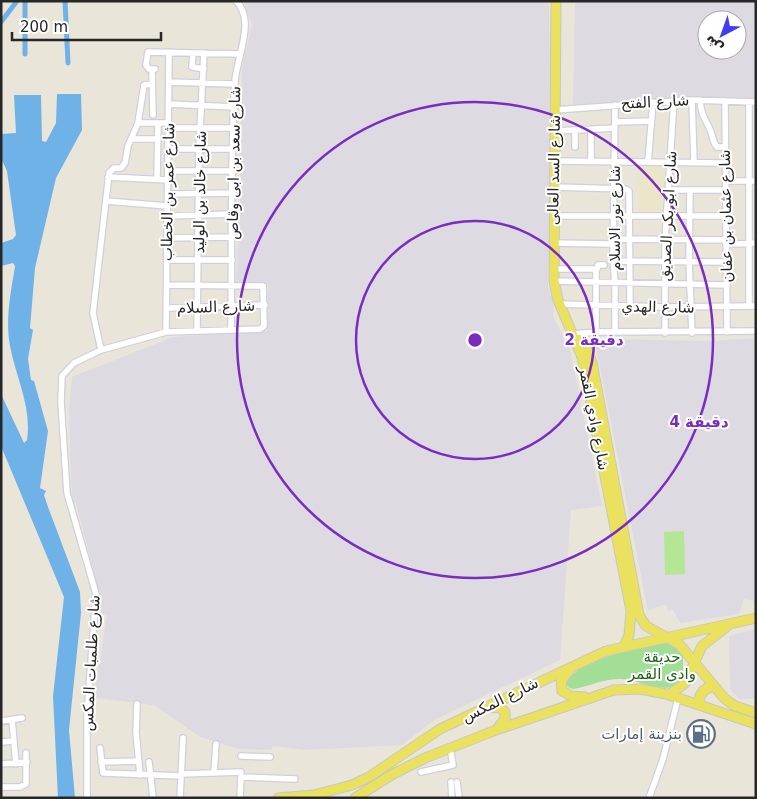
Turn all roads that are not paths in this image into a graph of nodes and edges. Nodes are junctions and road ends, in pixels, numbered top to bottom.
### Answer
1 (236, 1) edge
2 (556, 1) edge
3 (169, 52) junction
4 (194, 53) junction
5 (204, 53) junction
6 (239, 54) junction
7 (204, 69) junction
8 (169, 82) junction
9 (203, 83) junction
10 (152, 84) junction
11 (235, 84) junction
12 (143, 99) junction
13 (153, 100) junction
14 (674, 100) junction
15 (692, 100) junction
16 (700, 100) junction
17 (725, 101) junction
18 (653, 102) junction
19 (752, 102) edge
20 (169, 104) junction
21 (615, 104) junction
22 (202, 106) junction
23 (235, 107) junction
24 (555, 110) junction
25 (692, 114) junction
26 (701, 114) junction
27 (153, 115) dead end
28 (651, 121) junction
29 (138, 123) junction
30 (158, 123) junction
31 (169, 125) junction
32 (615, 125) junction
33 (201, 128) junction
34 (234, 128) junction
35 (591, 129) junction
36 (575, 130) junction
37 (555, 131) junction
38 (158, 138) junction
39 (131, 139) junction
40 (575, 147) dead end
41 (725, 147) junction
42 (168, 149) junction
43 (199, 149) junction
44 (234, 149) junction
45 (555, 161) junction
46 (591, 161) junction
47 (615, 161) junction
48 (648, 162) junction
49 (671, 162) junction
50 (694, 162) junction
51 (726, 163) junction
52 (168, 171) junction
53 (199, 171) junction
54 (234, 171) junction
55 (108, 176) junction
56 (157, 179) junction
57 (168, 180) junction
58 (726, 181) junction
59 (752, 181) edge
60 (554, 187) junction
61 (614, 188) junction
62 (669, 190) junction
63 (690, 190) junction
64 (726, 190) junction
65 (233, 193) junction
66 (168, 194) junction
67 (199, 194) junction
68 (106, 201) junction
69 (168, 206) junction
70 (233, 214) junction
71 (199, 215) junction
72 (168, 216) junction
73 (553, 216) junction
74 (726, 216) junction
75 (614, 217) junction
76 (629, 217) junction
77 (690, 217) junction
78 (668, 218) junction
79 (232, 236) junction
80 (198, 237) junction
81 (167, 238) junction
82 (630, 239) junction
83 (665, 240) junction
84 (689, 240) junction
85 (613, 242) junction
86 (726, 242) junction
87 (552, 243) junction
88 (749, 243) junction
89 (756, 243) edge
90 (167, 260) junction
91 (198, 260) junction
92 (232, 260) junction
93 (613, 262) junction
94 (630, 262) junction
95 (664, 262) junction
96 (690, 262) junction
97 (726, 262) junction
98 (604, 265) dead end
99 (596, 268) junction
100 (553, 269) junction
101 (554, 281) junction
102 (596, 283) junction
103 (616, 283) junction
104 (631, 284) junction
105 (690, 284) junction
106 (167, 285) junction
107 (198, 285) junction
108 (232, 285) junction
109 (664, 285) junction
110 (727, 285) junction
111 (560, 304) junction
112 (265, 305) junction
113 (231, 306) junction
114 (596, 306) junction
115 (616, 306) junction
116 (630, 306) junction
117 (748, 306) junction
118 (756, 306) edge
119 (198, 307) junction
120 (664, 307) junction
121 (691, 307) junction
122 (727, 307) junction
123 (167, 308) junction
124 (197, 330) junction
125 (231, 330) junction
126 (756, 331) edge
127 (166, 332) junction
128 (596, 332) junction
129 (615, 332) junction
130 (727, 332) junction
131 (665, 333) junction
132 (692, 333) junction
133 (573, 334) junction
134 (101, 350) junction
135 (756, 618) edge
136 (732, 623) junction
137 (664, 637) junction
138 (624, 646) junction
139 (694, 661) junction
140 (574, 665) junction
141 (714, 686) junction
142 (673, 696) junction
143 (589, 697) junction
144 (137, 704) dead end
145 (699, 705) junction
146 (484, 707) junction
147 (756, 713) edge
148 (22, 718) dead end
149 (1, 720) edge
150 (12, 720) junction
151 (756, 724) edge
152 (496, 730) junction
153 (183, 738) dead end
154 (14, 741) junction
155 (1, 742) edge
156 (216, 744) dead end
157 (100, 748) dead end
158 (450, 748) junction
159 (26, 752) dead end
160 (241, 756) dead end
161 (270, 757) dead end
162 (138, 761) junction
163 (26, 762) junction
164 (101, 762) junction
165 (149, 762) dead end
166 (1, 764) edge
167 (16, 764) junction
168 (421, 772) dead end
169 (214, 773) junction
170 (140, 775) junction
171 (150, 775) junction
172 (181, 775) junction
173 (241, 775) junction
174 (295, 780) dead end
175 (1, 787) edge
176 (87, 798) edge
177 (153, 798) edge
178 (180, 798) edge
179 (240, 798) edge
180 (278, 798) edge
181 (355, 798) edge
182 (452, 798) edge
183 (459, 798) edge
184 (649, 798) edge

1 - 6 street, شارع سعد بن ابى وقاص
2 - 24 main road, شارع السد العالى
3 - 4 street
3 - 8 street, شارع عمر بن الخطاب
3 - 10 street
4 - 5 street
4 - 7 street
5 - 6 street
5 - 7 street, شارع خالد بن الوليد
6 - 11 street, شارع سعد بن ابى وقاص
7 - 9 street, شارع خالد بن الوليد
8 - 9 street
8 - 20 street, شارع عمر بن الخطاب
9 - 11 street
9 - 22 street, شارع خالد بن الوليد
10 - 12 street
10 - 13 street
11 - 23 street, شارع سعد بن ابى وقاص
12 - 13 street
12 - 29 street
13 - 27 street
14 - 15 street, شارع الفتح
14 - 18 street, شارع الفتح
14 - 49 street, شارع ابو بكر الصديق
15 - 16 street, شارع الفتح
15 - 25 street
16 - 17 street, شارع الفتح
16 - 26 street
17 - 19 street, شارع الفتح
17 - 41 street, شارع عثمان بن عفان
18 - 21 street, شارع الفتح
18 - 28 street
19 - 59 street
20 - 22 street
20 - 31 street, شارع عمر بن الخطاب
21 - 24 street, شارع الفتح
21 - 32 street, شارع نور الاسلام
22 - 23 street
22 - 33 street, شارع خالد بن الوليد
23 - 34 street, شارع سعد بن ابى وقاص
24 - 37 main road, شارع السد العالى
25 - 26 street
25 - 50 street
26 - 41 street
28 - 32 street
28 - 48 street
29 - 30 street
29 - 39 street
30 - 31 street
30 - 38 street
31 - 33 street
31 - 42 street, شارع عمر بن الخطاب
32 - 35 street
32 - 47 street, شارع نور الاسلام
33 - 34 street
33 - 43 street, شارع خالد بن الوليد
34 - 44 street, شارع سعد بن ابى وقاص
35 - 36 street
35 - 46 street
36 - 37 street
36 - 40 street
37 - 45 main road, شارع السد العالى
38 - 39 street
38 - 56 street
39 - 55 street
41 - 51 street, شارع عثمان بن عفان
42 - 43 street
42 - 52 street, شارع عمر بن الخطاب
43 - 44 street
43 - 53 street, شارع خالد بن الوليد
44 - 54 street, شارع سعد بن ابى وقاص
45 - 46 street
45 - 60 main road, شارع السد العالى
46 - 47 street
47 - 48 street
47 - 61 street, شارع نور الاسلام
48 - 49 street
49 - 50 street
49 - 62 street, شارع ابو بكر الصديق
50 - 51 street
51 - 58 street, شارع عثمان بن عفان
52 - 53 street
52 - 57 street, شارع عمر بن الخطاب
53 - 54 street
53 - 67 street, شارع خالد بن الوليد
54 - 65 street, شارع سعد بن ابى وقاص
55 - 56 street
55 - 68 street
56 - 57 street
57 - 66 street, شارع عمر بن الخطاب
58 - 59 street
58 - 64 street, شارع عثمان بن عفان
59 - 88 street
60 - 61 street
60 - 73 main road, شارع السد العالى
61 - 75 street, شارع نور الاسلام
61 - 76 street
62 - 63 street
62 - 78 street, شارع ابو بكر الصديق
63 - 64 street
63 - 77 street
64 - 74 street, شارع عثمان بن عفان
65 - 67 street
65 - 70 street, شارع سعد بن ابى وقاص
66 - 67 street
66 - 69 street, شارع عمر بن الخطاب
67 - 71 street, شارع خالد بن الوليد
68 - 69 street
68 - 134 street
69 - 72 street, شارع عمر بن الخطاب
70 - 71 street
70 - 79 street, شارع سعد بن ابى وقاص
71 - 72 street
71 - 80 street, شارع خالد بن الوليد
72 - 81 street, شارع عمر بن الخطاب
73 - 75 street
73 - 87 main road, شارع السد العالى
74 - 77 street
74 - 86 street, شارع عثمان بن عفان
75 - 76 street
75 - 85 street, شارع نور الاسلام
76 - 78 street
76 - 82 street
77 - 78 street
77 - 84 street
78 - 83 street, شارع ابو بكر الصديق
79 - 80 street
79 - 92 street, شارع سعد بن ابى وقاص
80 - 81 street
80 - 91 street, شارع خالد بن الوليد
81 - 90 street, شارع عمر بن الخطاب
82 - 83 street
82 - 85 street
82 - 94 street
83 - 84 street
83 - 95 street, شارع ابو بكر الصديق
84 - 86 street
84 - 96 street
85 - 87 street
85 - 93 street, شارع نور الاسلام
86 - 88 street
86 - 97 street, شارع عثمان بن عفان
87 - 100 main road, شارع السد العالى
88 - 89 street
88 - 117 street
90 - 91 street
90 - 106 street, شارع عمر بن الخطاب
91 - 92 street
91 - 107 street, شارع خالد بن الوليد
92 - 108 street, شارع سعد بن ابى وقاص
93 - 94 street
93 - 103 street, شارع نور الاسلام
94 - 95 street
94 - 104 street
95 - 96 street
95 - 109 street, شارع ابو بكر الصديق
96 - 97 street
96 - 105 street
97 - 110 street, شارع عثمان بن عفان
98 - 99 street
99 - 100 street
99 - 102 street
100 - 101 main road, شارع السد العالى
101 - 102 street
101 - 111 main road, شارع السد العالى
102 - 103 street
102 - 114 street
103 - 104 street
103 - 115 street, شارع نور الاسلام
104 - 109 street
104 - 116 street
105 - 109 street
105 - 110 street
105 - 121 street
106 - 107 street
106 - 123 street, شارع عمر بن الخطاب
107 - 108 street
107 - 119 street, شارع خالد بن الوليد
108 - 112 street
108 - 113 street, شارع سعد بن ابى وقاص
109 - 120 street, شارع ابو بكر الصديق
110 - 122 street, شارع عثمان بن عفان
111 - 114 street, شارع الهدي
111 - 133 main road, شارع السد العالى
112 - 113 street, شارع السلام
112 - 125 street
113 - 119 street, شارع السلام
113 - 125 street, شارع سعد بن ابى وقاص
114 - 115 street, شارع الهدي
114 - 128 street
115 - 116 street, شارع الهدي
115 - 129 street, شارع نور الاسلام
116 - 120 street, شارع الهدي
117 - 118 street, شارع الهدي
117 - 122 street, شارع الهدي
119 - 123 street, شارع السلام
119 - 124 street, شارع خالد بن الوليد
120 - 121 street, شارع الهدي
120 - 131 street, شارع ابو بكر الصديق
121 - 122 street, شارع الهدي
121 - 132 street
122 - 130 street, شارع عثمان بن عفان
123 - 127 street, شارع عمر بن الخطاب
124 - 125 street
124 - 127 street
126 - 130 street
127 - 134 street
128 - 129 street
128 - 133 street
129 - 131 street
130 - 132 street
131 - 132 street
133 - 137 main road, شارع وادي القمر
133 - 138 main road, شارع وادي القمر
134 - 176 street, شارع طلمبات المكس
135 - 136 main road, شارع المكس
136 - 137 main road, شارع المكس
136 - 139 main road
137 - 138 main road, شارع المكس
137 - 139 main road, شارع وادي القمر
138 - 140 main road, شارع المكس
139 - 141 main road, شارع وادي القمر
139 - 142 main road
140 - 143 main road
140 - 146 main road, شارع المكس
141 - 145 main road
141 - 147 main road, شارع وادي القمر
142 - 143 main road, شارع المكس
142 - 145 main road, شارع المكس
142 - 184 street
143 - 152 main road, شارع المكس
144 - 162 street
145 - 151 main road, شارع المكس
146 - 152 main road
146 - 180 main road, شارع المكس
148 - 150 street
149 - 150 street
150 - 154 street
152 - 158 main road, شارع المكس
153 - 172 street
154 - 155 street
154 - 167 street
156 - 169 street
157 - 164 street
158 - 168 street
158 - 181 main road, شارع المكس
159 - 163 street
160 - 161 street
162 - 164 street
162 - 170 street
163 - 167 street
163 - 175 street
164 - 170 street
165 - 171 street
166 - 167 street
169 - 172 street
169 - 173 street
170 - 171 street
171 - 172 street
171 - 177 street
172 - 178 street
173 - 174 street
173 - 179 street
182 - 183 street

